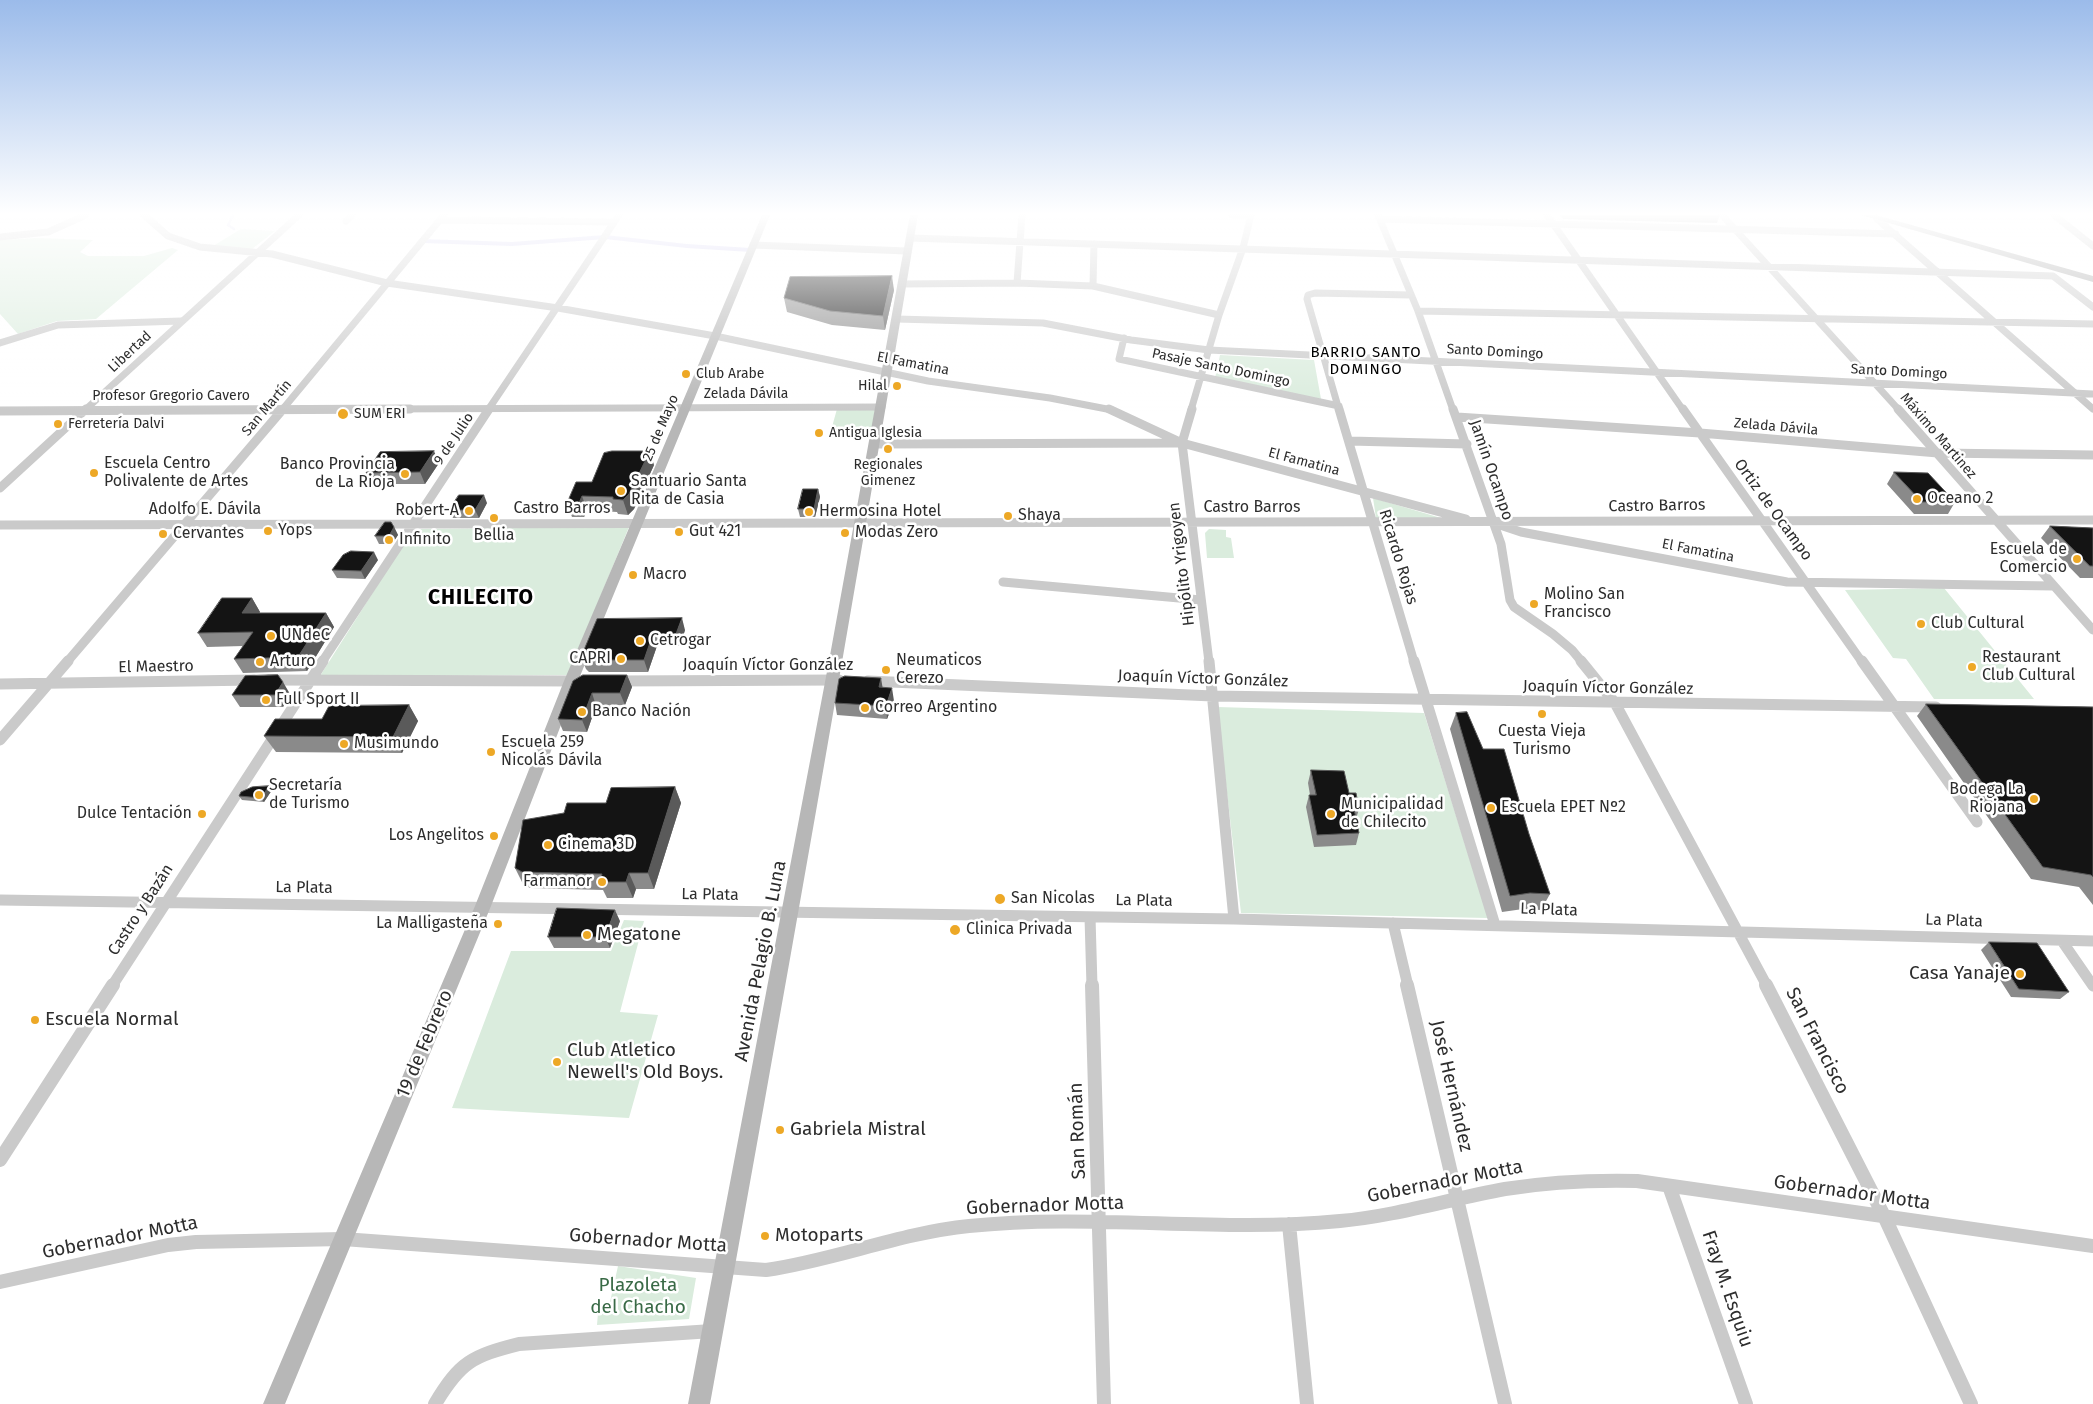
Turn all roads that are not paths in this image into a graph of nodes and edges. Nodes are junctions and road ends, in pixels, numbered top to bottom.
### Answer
1 (226, 281) edge
2 (378, 281) edge
3 (389, 281) edge
4 (576, 281) edge
5 (738, 281) edge
6 (903, 281) edge
7 (1017, 281) edge
8 (1093, 281) edge
9 (1231, 281) edge
10 (1404, 281) edge
11 (1592, 281) edge
12 (1781, 281) edge
13 (1950, 281) edge
14 (2059, 281) edge
15 (387, 283) junction
16 (902, 284) junction
17 (1017, 284) junction
18 (1093, 286) junction
19 (1411, 295) junction
20 (2093, 307) edge
21 (558, 308) junction
22 (1418, 311) junction
23 (1219, 315) junction
24 (1617, 316) junction
25 (897, 319) junction
26 (1816, 319) junction
27 (181, 321) junction
28 (1996, 322) junction
29 (2093, 324) edge
30 (714, 336) junction
31 (1124, 338) junction
32 (0, 343) edge
33 (1209, 350) junction
34 (1323, 356) junction
35 (1435, 361) junction
36 (1658, 373) junction
37 (889, 374) junction
38 (1202, 378) junction
39 (1875, 383) junction
40 (2075, 393) junction
41 (2093, 394) edge
42 (687, 406) junction
43 (1339, 406) junction
44 (491, 407) junction
45 (882, 407) junction
46 (284, 408) junction
47 (86, 409) junction
48 (2093, 409) edge
49 (0, 411) edge
50 (1457, 417) junction
51 (1700, 433) junction
52 (1350, 441) junction
53 (876, 444) junction
54 (1182, 444) junction
55 (1467, 444) junction
56 (1938, 453) junction
57 (2093, 456) edge
58 (0, 488) edge
59 (1362, 491) junction
60 (1762, 520) junction
61 (1996, 520) junction
62 (2093, 520) edge
63 (1193, 523) junction
64 (1371, 523) junction
65 (1493, 523) junction
66 (637, 524) junction
67 (862, 524) junction
68 (0, 525) edge
69 (184, 525) junction
70 (411, 525) junction
71 (1004, 582) dead end
72 (1807, 584) junction
73 (2053, 586) junction
74 (1200, 600) junction
75 (2093, 630) edge
76 (312, 679) junction
77 (832, 680) junction
78 (571, 681) junction
79 (591, 681) edge
80 (610, 681) edge
81 (0, 684) edge
82 (48, 684) junction
83 (1213, 696) junction
84 (1426, 700) junction
85 (1615, 703) junction
86 (1895, 707) junction
87 (1945, 708) edge
88 (0, 740) edge
89 (1977, 822) dead end
90 (0, 900) edge
91 (165, 903) junction
92 (483, 906) junction
93 (792, 913) junction
94 (1090, 917) junction
95 (1234, 919) junction
96 (1393, 923) junction
97 (1495, 925) junction
98 (1739, 932) junction
99 (2062, 941) junction
100 (2093, 941) edge
101 (2093, 986) edge
102 (0, 1160) edge
103 (1669, 1186) junction
104 (1456, 1199) junction
105 (1885, 1218) junction
106 (1100, 1222) junction
107 (1289, 1224) junction
108 (344, 1239) junction
109 (2093, 1246) edge
110 (724, 1267) junction
111 (0, 1282) edge
112 (712, 1331) junction
113 (274, 1404) edge
114 (435, 1404) edge
115 (698, 1404) edge
116 (1104, 1404) edge
117 (1307, 1404) edge
118 (1505, 1404) edge
119 (1746, 1404) edge
120 (1971, 1404) edge

1 - 27 street, Libertad
2 - 15 street, El Famatina
3 - 15 street, San Martín
4 - 21 street, 9 de Julio
5 - 30 main road, 25 de Mayo
6 - 16 main road, Avenida Pelagio B. Luna
7 - 17 street
8 - 18 street
9 - 23 street, Hipólito Yrigoyen
10 - 19 street, Jamín Ocampo
11 - 24 street, Ortiz de Ocampo
12 - 26 street, Máximo Martinez
13 - 28 street
14 - 20 street
15 - 21 street, El Famatina
15 - 46 street, San Martín
16 - 17 street
16 - 25 main road, Avenida Pelagio B. Luna
17 - 18 street
18 - 23 street
19 - 22 street, Jamín Ocampo
19 - 34 street, Ricardo Rojas
21 - 30 street, El Famatina
21 - 44 street, 9 de Julio
22 - 24 street
22 - 35 street, Jamín Ocampo
23 - 33 street, Hipólito Yrigoyen
24 - 26 street
24 - 36 street, Ortiz de Ocampo
25 - 31 street, Santo Domingo
25 - 37 main road, Avenida Pelagio B. Luna
26 - 28 street
26 - 39 street, Máximo Martinez
27 - 32 street
27 - 47 street, Libertad
28 - 29 street
28 - 40 street
30 - 37 street, El Famatina
30 - 42 main road, 25 de Mayo
31 - 33 street, Santo Domingo
31 - 38 street, Pasaje Santo Domingo
33 - 34 street, Santo Domingo
33 - 38 street, Hipólito Yrigoyen
34 - 35 street, Santo Domingo
34 - 43 street, Ricardo Rojas
35 - 36 street, Santo Domingo
35 - 50 street, Jamín Ocampo
36 - 39 street, Santo Domingo
36 - 51 street, Ortiz de Ocampo
37 - 45 main road, Avenida Pelagio B. Luna
37 - 54 street, El Famatina
38 - 43 street, Pasaje Santo Domingo
38 - 54 street, Hipólito Yrigoyen
39 - 40 street, Santo Domingo
39 - 56 street, Máximo Martinez
40 - 41 street, Santo Domingo
40 - 48 street
42 - 44 street, Zelada Dávila
42 - 45 street, Zelada Dávila
42 - 66 main road, 25 de Mayo
43 - 52 street, Ricardo Rojas
44 - 46 street, Profesor Gregorio Cavero
44 - 70 street, 9 de Julio
45 - 53 main road, Avenida Pelagio B. Luna
46 - 47 street, Profesor Gregorio Cavero
46 - 69 street, San Martín
47 - 49 street, Profesor Gregorio Cavero
47 - 58 street, Libertad
50 - 51 street, Zelada Dávila
50 - 55 street, Jamín Ocampo
51 - 56 street, Zelada Dávila
51 - 60 street, Ortiz de Ocampo
52 - 55 street
52 - 59 street, Ricardo Rojas
53 - 54 street
53 - 67 main road, Avenida Pelagio B. Luna
54 - 59 street, El Famatina
54 - 63 street, Hipólito Yrigoyen
55 - 65 street, Jamín Ocampo
56 - 57 street, Zelada Dávila
56 - 61 street, Máximo Martinez
59 - 64 street, Ricardo Rojas
59 - 65 street, El Famatina
60 - 61 street, Castro Barros
60 - 65 street, Castro Barros
60 - 72 street, Ortiz de Ocampo
61 - 62 street, Castro Barros
61 - 73 street, Máximo Martinez
63 - 64 street, Castro Barros
63 - 67 street, Castro Barros
63 - 74 street, Hipólito Yrigoyen
64 - 65 street, Castro Barros
64 - 84 street, Ricardo Rojas
65 - 72 street, El Famatina
65 - 85 street, Jamín Ocampo
66 - 67 street, Castro Barros
66 - 70 street, Castro Barros
66 - 78 main road, 25 de Mayo
67 - 77 main road, Avenida Pelagio B. Luna
68 - 69 street, Adolfo E. Dávila
69 - 70 street, Adolfo E. Dávila
69 - 82 street, San Martín
70 - 76 street, 9 de Julio
71 - 74 street
72 - 73 street, El Famatina
72 - 86 street, Ortiz de Ocampo
73 - 75 street, Máximo Martinez
74 - 83 street, Hipólito Yrigoyen
76 - 78 street
76 - 82 street, El Maestro
76 - 91 street, Castro y Bazán
77 - 80 street, Joaquín Víctor González
77 - 83 street, Joaquín Víctor González
77 - 93 main road, Avenida Pelagio B. Luna
78 - 79 street
78 - 92 main road, 19 de Febrero
81 - 82 street, El Maestro
82 - 88 street, San Martín
83 - 84 street, Joaquín Víctor González
83 - 95 street, Hipólito Yrigoyen
84 - 85 street, Joaquín Víctor González
84 - 97 street, Ricardo Rojas
85 - 86 street, Joaquín Víctor González
85 - 98 street, San Francisco
86 - 87 street, Joaquín Víctor González
86 - 89 street, Ortiz de Ocampo
90 - 91 street, La Plata
91 - 92 street, La Plata
91 - 102 street, Castro y Bazán
92 - 93 street, La Plata
92 - 108 main road, 19 de Febrero
93 - 94 street, La Plata
93 - 110 main road, Avenida Pelagio B. Luna
94 - 95 street, La Plata
94 - 106 street, San Román
95 - 96 street, La Plata
96 - 97 street, La Plata
96 - 104 street, José Hernández
97 - 98 street, La Plata
98 - 99 street, La Plata
98 - 105 street, San Francisco
99 - 100 street, La Plata
99 - 101 street
103 - 104 street, Gobernador Motta
103 - 105 street, Gobernador Motta
103 - 119 street, Fray M. Esquiu
104 - 107 street, Gobernador Motta
104 - 118 street, José Hernández
105 - 109 street, Gobernador Motta
105 - 120 street, San Francisco
106 - 107 street, Gobernador Motta
106 - 110 street, Gobernador Motta
106 - 116 street, San Román
107 - 117 street
108 - 110 street, Gobernador Motta
108 - 111 street, Gobernador Motta
108 - 113 main road, 19 de Febrero
110 - 112 main road, Avenida Pelagio B. Luna
112 - 114 street
112 - 115 main road, Avenida Pelagio B. Luna

